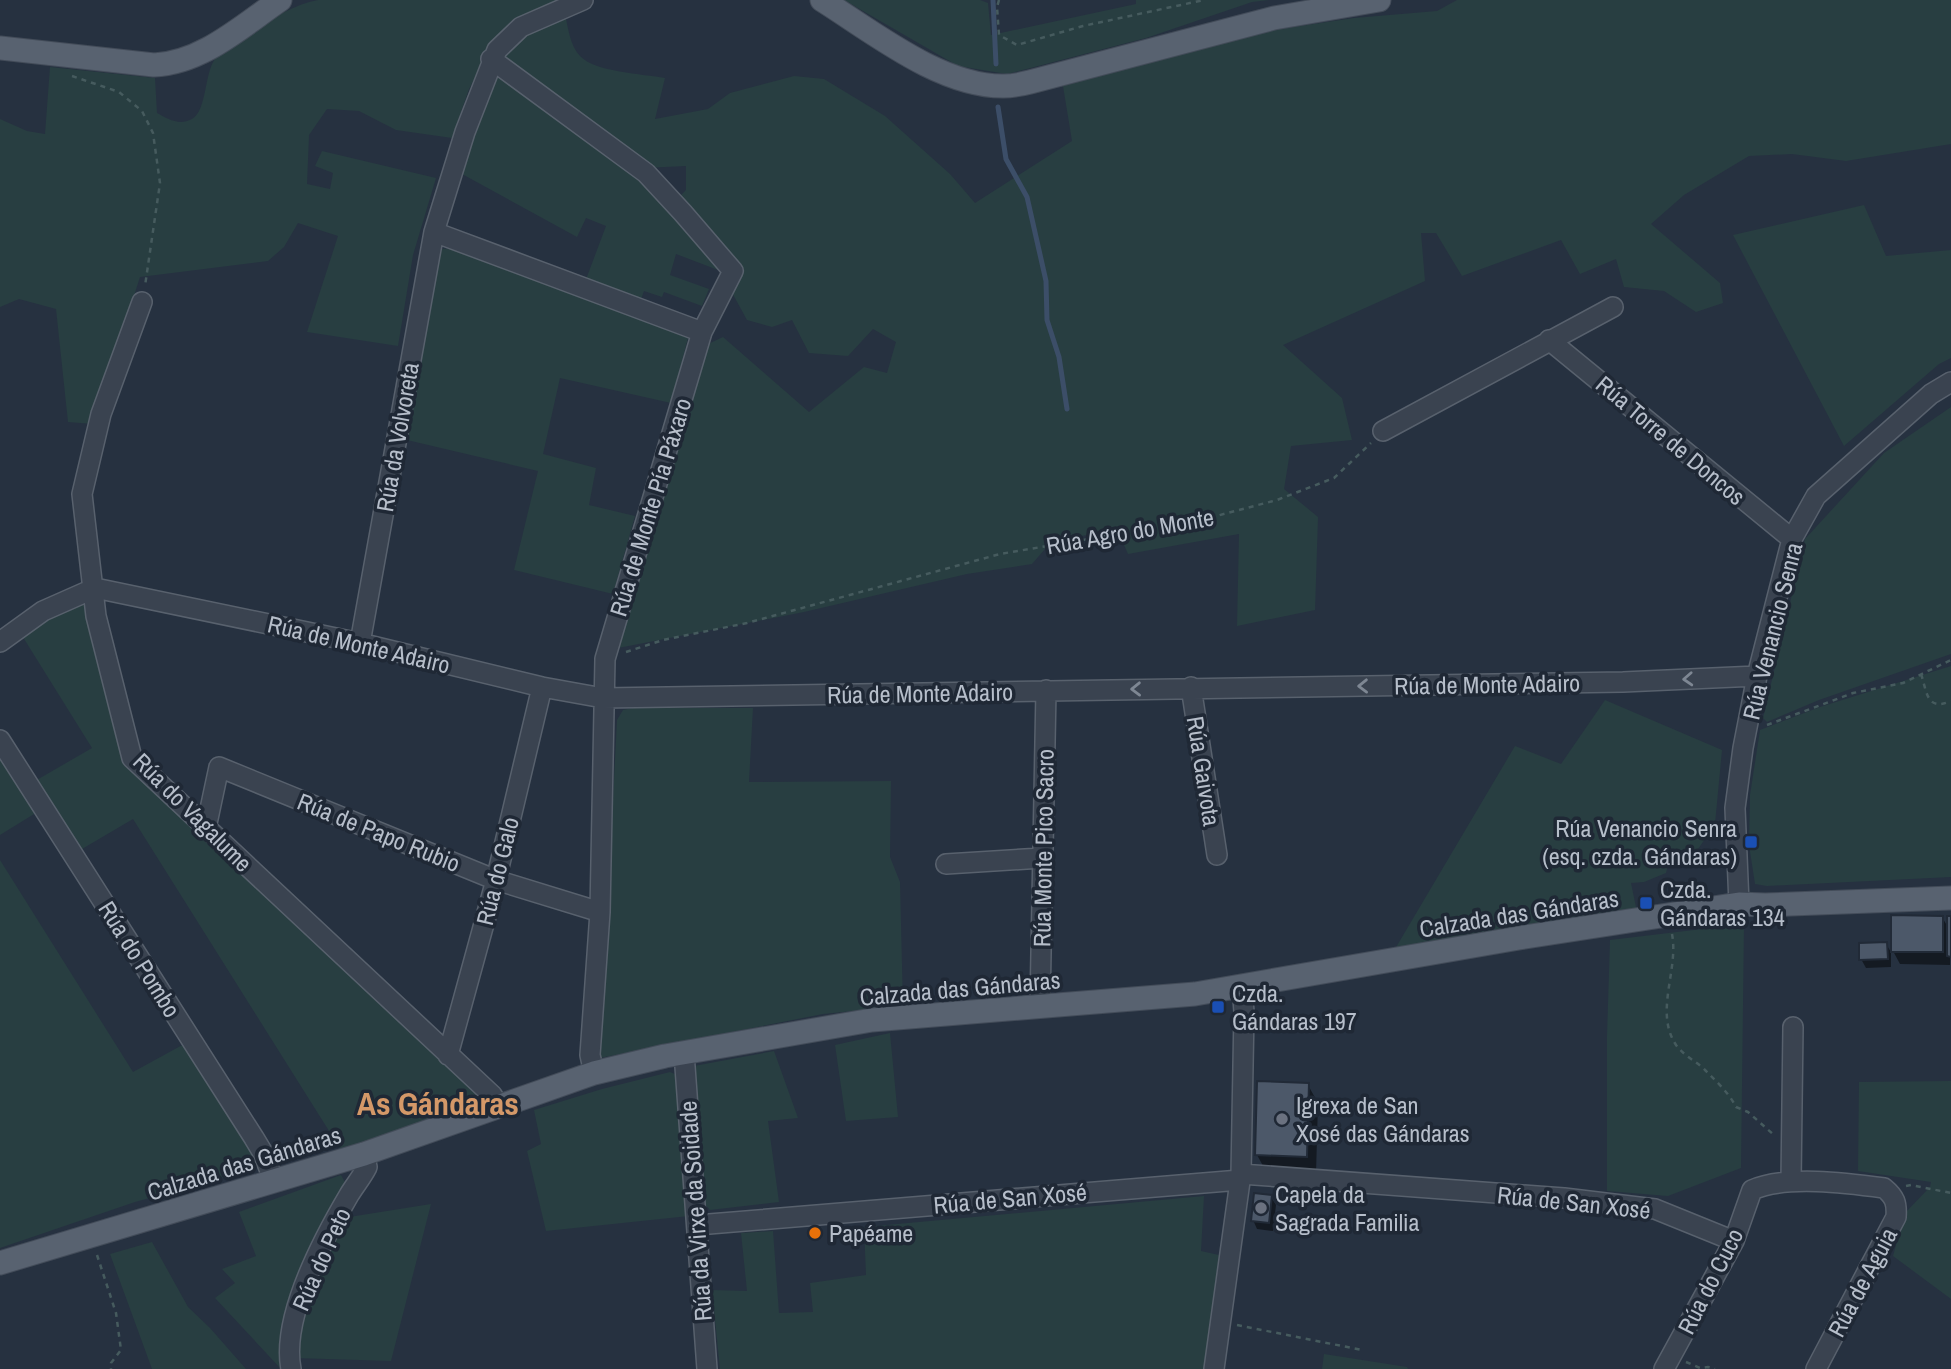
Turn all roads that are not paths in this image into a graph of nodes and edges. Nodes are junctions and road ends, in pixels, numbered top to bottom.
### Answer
1 (280, 0) edge
2 (583, 0) edge
3 (822, 0) edge
4 (1379, 0) edge
5 (0, 48) edge
6 (491, 59) junction
7 (434, 232) junction
8 (142, 302) road end
9 (1613, 307) dead end
10 (702, 332) junction
11 (1549, 340) junction
12 (1951, 382) edge
13 (1384, 431) road end
14 (1792, 539) junction
15 (95, 587) junction
16 (0, 642) edge
17 (360, 643) junction
18 (1756, 676) junction
19 (542, 687) junction
20 (1191, 687) junction
21 (1046, 690) junction
22 (603, 698) junction
23 (0, 740) edge
24 (206, 828) junction
25 (1217, 855) dead end
26 (1042, 858) junction
27 (946, 864) dead end
28 (496, 880) junction
29 (1951, 898) edge
30 (1739, 904) junction
31 (600, 912) junction
32 (1242, 986) junction
33 (1040, 1006) junction
34 (1793, 1027) dead end
35 (684, 1053) junction
36 (448, 1055) junction
37 (594, 1073) junction
38 (499, 1106) junction
39 (364, 1154) junction
40 (1240, 1177) junction
41 (274, 1181) junction
42 (1791, 1181) junction
43 (696, 1225) junction
44 (1734, 1241) junction
45 (0, 1263) edge
46 (1667, 1364) edge
47 (291, 1369) edge
48 (708, 1369) edge
49 (1214, 1369) edge
50 (1816, 1369) edge

1 - 5 main road
2 - 6 street, Rúa da Volvoreta
3 - 4 main road
6 - 7 street, Rúa da Volvoreta
6 - 10 street, Rúa de Monte Pía Páxaro
7 - 10 street
7 - 17 street, Rúa da Volvoreta
8 - 15 street, Rúa do Vagalume
9 - 11 street
10 - 22 street, Rúa de Monte Pía Páxaro
11 - 13 street
11 - 14 street, Rúa Torre de Doncos
12 - 14 street, Rúa Venancio Senra
14 - 18 street, Rúa Venancio Senra
15 - 16 street
15 - 17 street, Rúa de Monte Adairo
15 - 24 street, Rúa do Vagalume
17 - 19 street, Rúa de Monte Adairo
18 -> 20 street, Rúa de Monte Adairo
18 - 30 street, Rúa Venancio Senra
19 - 22 street, Rúa de Monte Adairo
19 - 28 street, Rúa do Galo
20 -> 21 street, Rúa de Monte Adairo
20 - 25 street, Rúa Gaivota
21 - 22 street, Rúa de Monte Adairo
21 - 26 street, Rúa Monte Pico Sacro
22 - 31 street, Rúa de Monte Pía Páxaro
23 - 41 street, Rúa do Pombo
24 - 28 street, Rúa de Papo Rubio
24 - 36 street, Rúa do Vagalume
26 - 27 street
26 - 33 street, Rúa Monte Pico Sacro
28 - 31 street, Rúa de Papo Rubio
28 - 36 street, Rúa do Galo
29 - 30 main road, Calzada das Gándaras
30 - 32 main road, Calzada das Gándaras
31 - 37 street, Rúa de Monte Pía Páxaro
32 - 33 main road, Calzada das Gándaras
32 - 40 street
33 - 35 main road, Calzada das Gándaras
34 - 42 street
35 - 37 main road, Calzada das Gándaras
35 - 43 street, Rúa da Virxe da Soidade
36 - 38 street, Rúa do Vagalume
37 - 38 main road, Calzada das Gándaras
38 - 39 main road, Calzada das Gándaras
39 - 41 main road, Calzada das Gándaras
39 - 47 street, Rúa do Peto
40 - 43 street, Rúa de San Xosé
40 - 44 street, Rúa de San Xosé
40 - 49 street
41 - 45 main road, Calzada das Gándaras
42 - 44 street, Rúa do Cuco
42 - 50 street, Rúa de Aguia
43 - 48 street, Rúa da Virxe da Soidade
44 - 46 street, Rúa do Cuco

